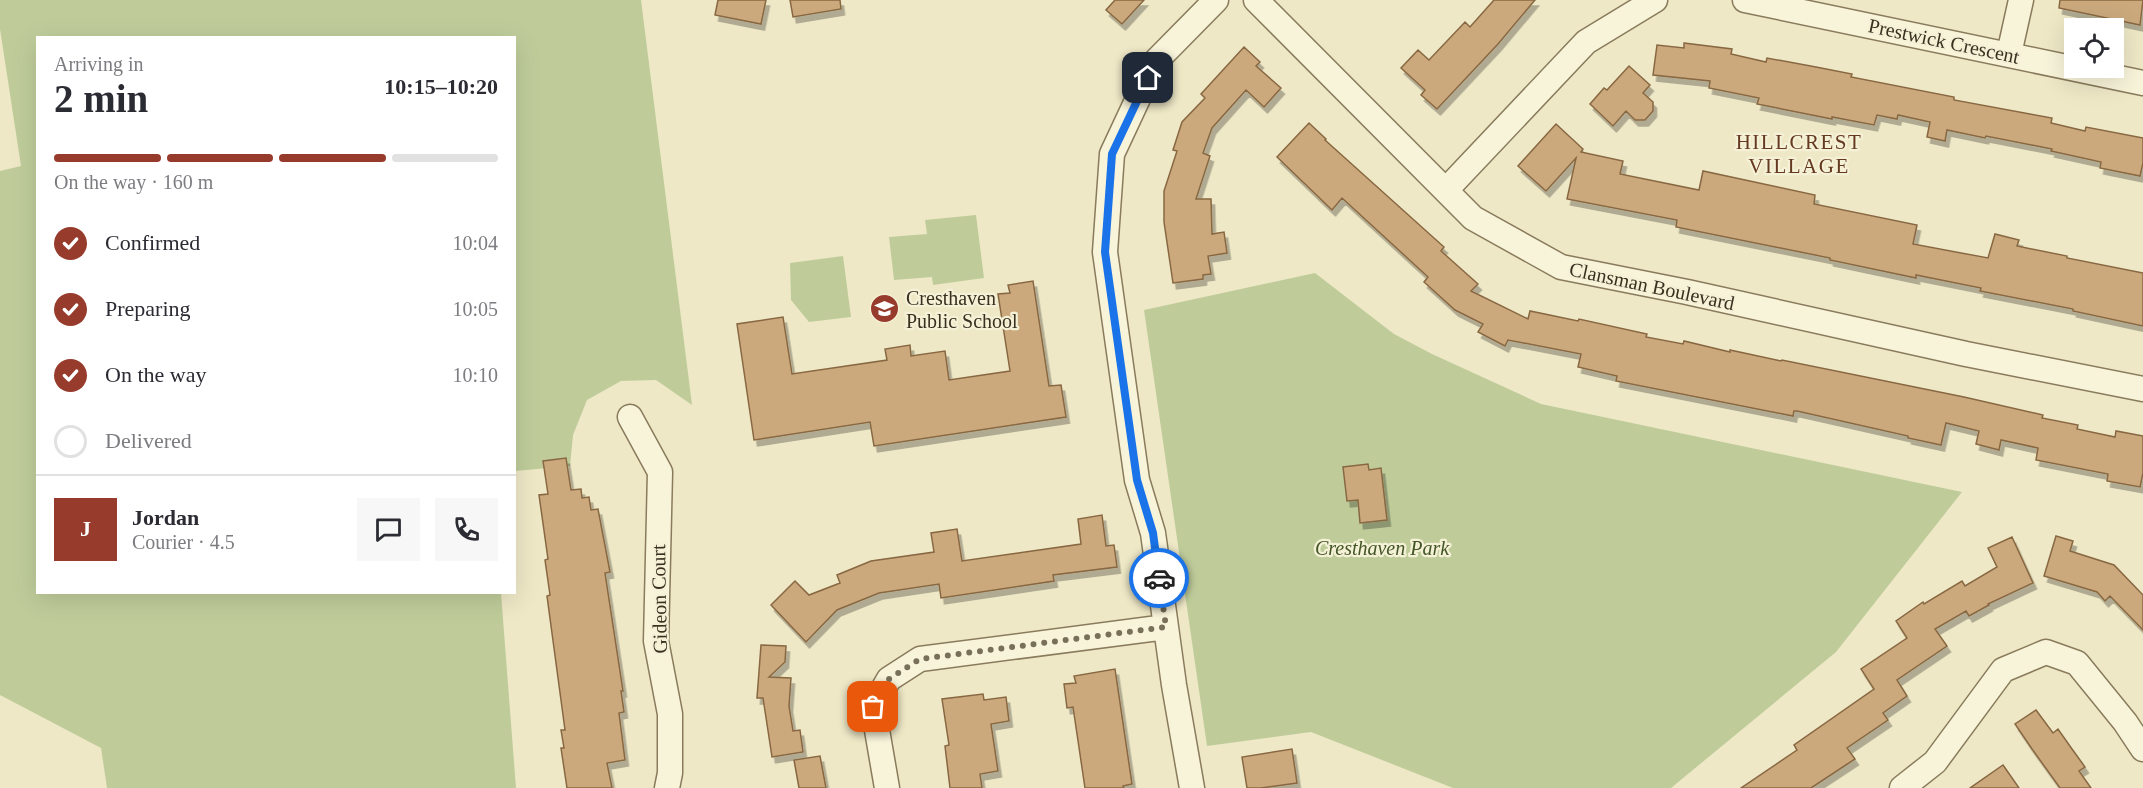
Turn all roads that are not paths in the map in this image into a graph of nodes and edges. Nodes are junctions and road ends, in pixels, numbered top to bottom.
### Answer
1 (1216, 0) edge
2 (1256, 0) edge
3 (1655, 0) edge
4 (1745, 0) edge
5 (2021, 0) edge
6 (2009, 54) junction
7 (2143, 83) edge
8 (1446, 189) junction
9 (2143, 389) edge
10 (630, 417) dead end
11 (1166, 627) junction
12 (2143, 749) edge
13 (667, 788) edge
14 (887, 788) edge
15 (1192, 788) edge
16 (1902, 788) edge

1 - 11 street
2 - 8 street, Clansman Boulevard
3 - 8 street
4 - 6 street, Prestwick Crescent
5 - 6 street
6 - 7 street, Prestwick Crescent
8 - 9 street, Clansman Boulevard
10 - 13 street, Gideon Court
11 - 14 street
11 - 15 street
12 - 16 street

